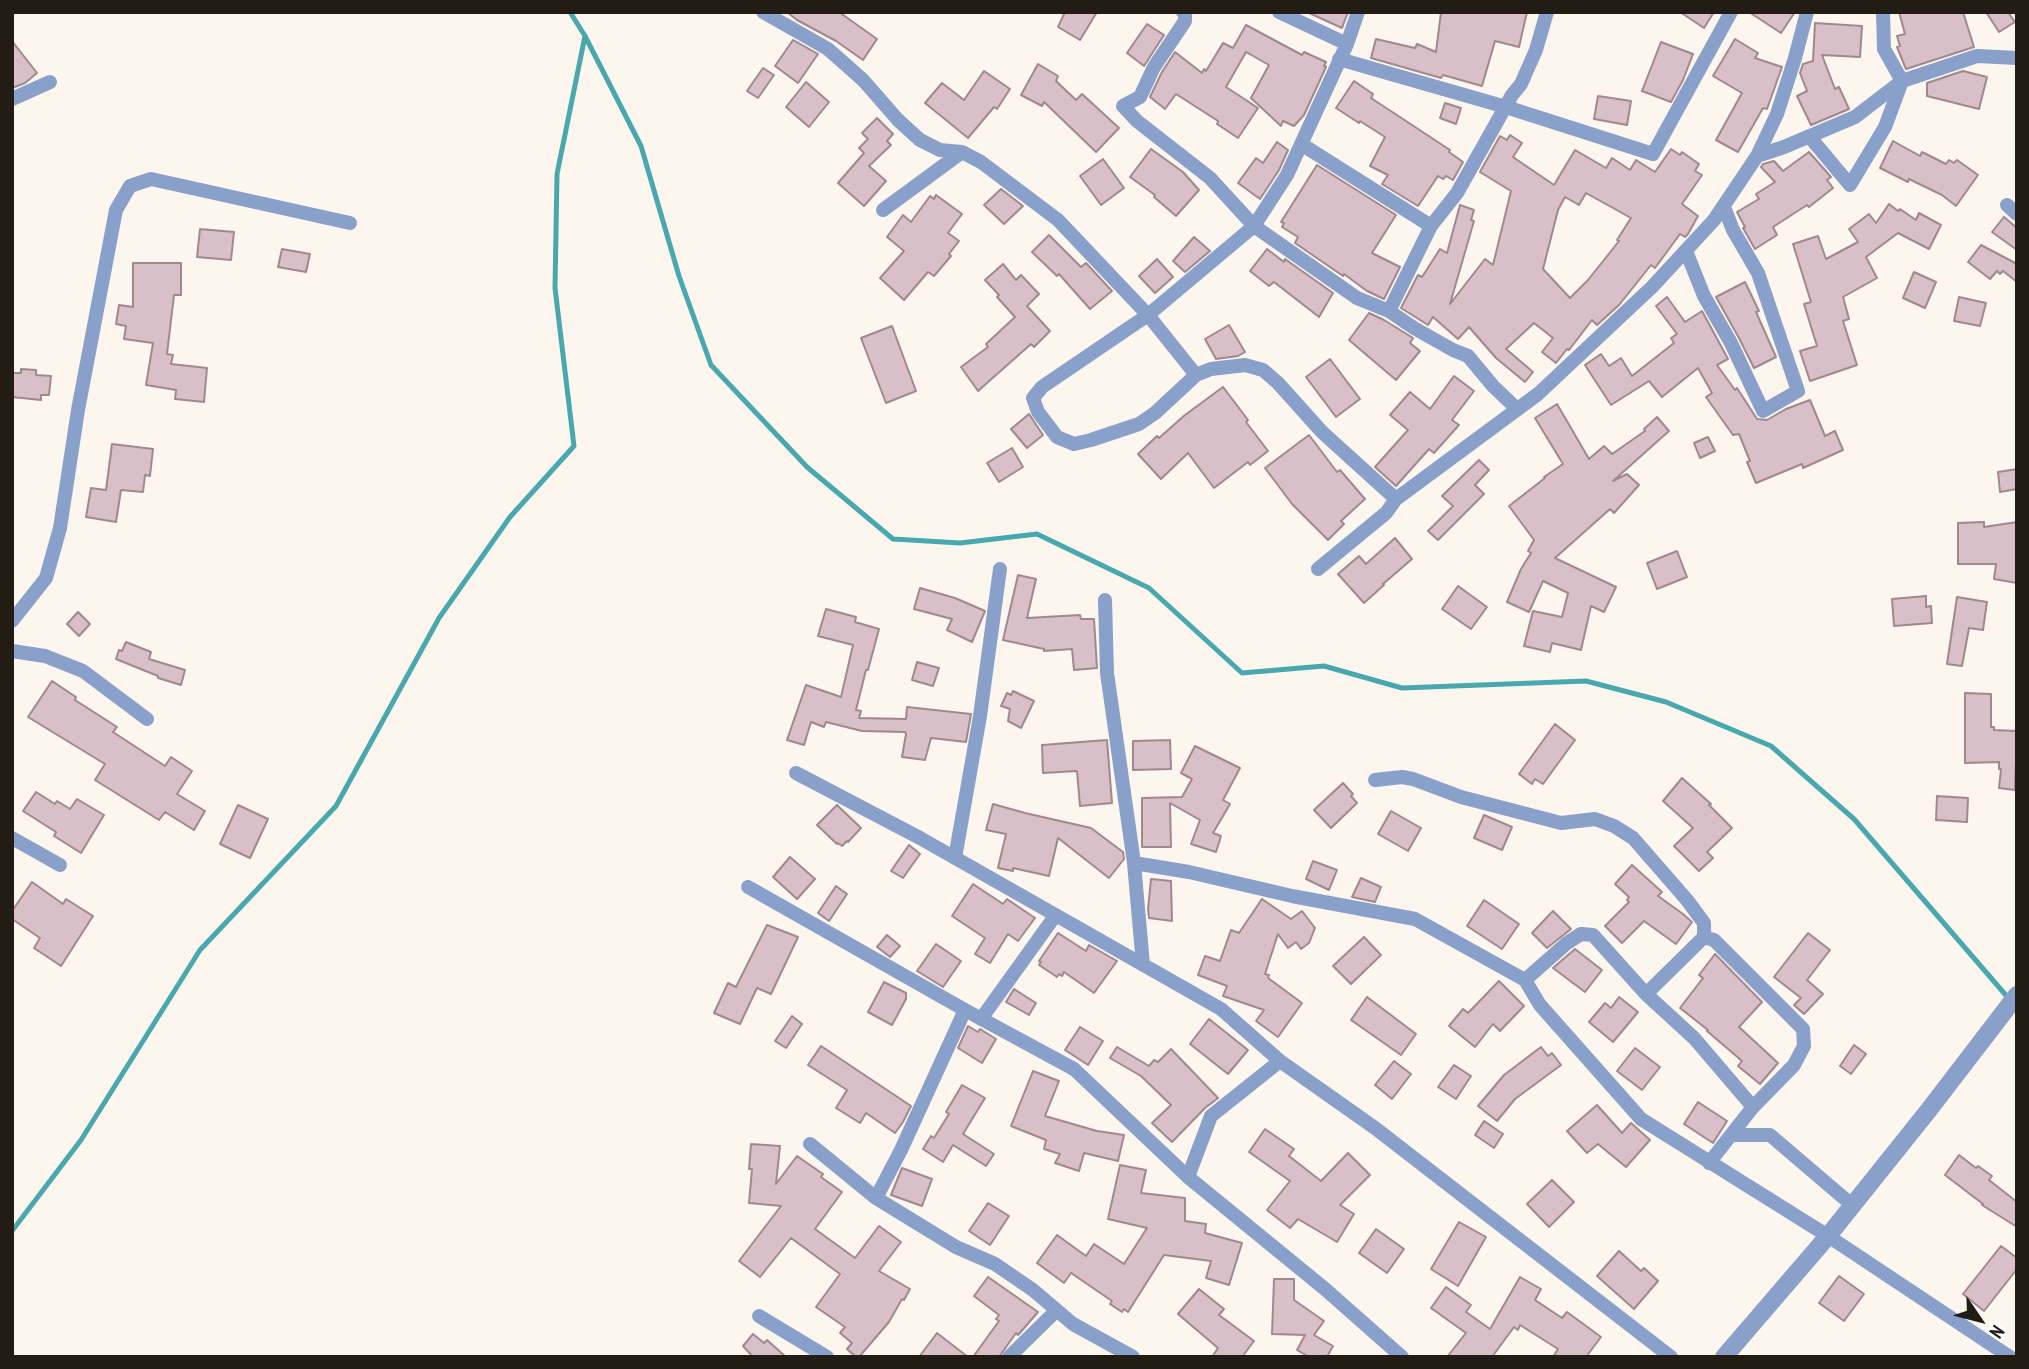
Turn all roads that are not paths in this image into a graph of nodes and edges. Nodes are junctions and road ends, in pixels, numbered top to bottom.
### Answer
1 (763, 12) edge
2 (1183, 12) edge
3 (1279, 12) edge
4 (1358, 12) edge
5 (1547, 12) edge
6 (1731, 12) edge
7 (1807, 12) edge
8 (1883, 12) edge
9 (1347, 44) junction
10 (2017, 58) edge
11 (1339, 60) junction
12 (1902, 81) junction
13 (50, 82) dead end
14 (12, 99) edge
15 (1506, 107) junction
16 (1770, 128) junction
17 (1809, 136) junction
18 (1301, 144) junction
19 (1784, 147) junction
20 (962, 152) junction
21 (1758, 156) junction
22 (1724, 207) junction
23 (883, 210) dead end
24 (350, 223) dead end
25 (1254, 226) junction
26 (1432, 226) junction
27 (1686, 251) junction
28 (1389, 311) junction
29 (1148, 315) junction
30 (1196, 375) junction
31 (1517, 409) junction
32 (1396, 499) junction
33 (1000, 569) dead end
34 (1318, 569) dead end
35 (1105, 600) dead end
36 (12, 621) edge
37 (12, 651) edge
38 (148, 719) dead end
39 (796, 773) dead end
40 (1375, 780) dead end
41 (12, 838) edge
42 (955, 858) junction
43 (1134, 863) junction
44 (60, 865) dead end
45 (748, 887) dead end
46 (1055, 916) junction
47 (1704, 937) junction
48 (1143, 965) junction
49 (1525, 980) junction
50 (1646, 994) junction
51 (2017, 995) edge
52 (965, 1010) junction
53 (981, 1019) junction
54 (1280, 1061) junction
55 (1754, 1107) junction
56 (1731, 1135) junction
57 (810, 1144) dead end
58 (1709, 1163) junction
59 (1188, 1177) junction
60 (876, 1198) junction
61 (1852, 1205) junction
62 (1828, 1236) junction
63 (1056, 1311) junction
64 (759, 1315) dead end
65 (827, 1357) edge
66 (1009, 1357) edge
67 (1132, 1357) edge
68 (1402, 1357) edge
69 (1671, 1357) edge
70 (1724, 1357) edge
71 (2010, 1357) edge

1 - 20 street
2 - 25 street
3 - 9 street
4 - 9 street
5 - 15 street
6 - 15 street
7 - 16 street
8 - 12 street
9 - 11 street
10 - 12 street
11 - 15 street
11 - 18 street
12 - 17 street
12 - 17 street
13 - 14 street
15 - 26 street
16 - 19 street
16 - 21 street
17 - 19 street
18 - 25 street
18 - 26 street
19 - 21 street
20 - 23 street
20 - 29 street
21 - 22 street
22 - 27 street
22 - 27 street
24 - 36 street
25 - 28 street
25 - 29 street
26 - 28 street
27 - 31 street
28 - 31 street
29 - 30 street
29 - 30 street
30 - 32 street
31 - 32 street
32 - 34 street
33 - 42 street
35 - 43 street
37 - 38 street
39 - 42 street
40 - 47 street
41 - 44 street
42 - 46 street
43 - 48 street
43 - 49 street
45 - 52 street
46 - 48 street
46 - 53 street
47 - 50 street
47 - 55 street
48 - 54 street
49 - 50 street
49 - 58 street
50 - 55 street
51 - 61 street
52 - 53 street
52 - 60 street
53 - 59 street
54 - 59 street
54 - 69 street
55 - 56 street
56 - 58 street
56 - 61 street
57 - 60 street
58 - 62 street
59 - 68 street
60 - 63 street
61 - 62 street
62 - 70 street
62 - 71 street
63 - 66 street
63 - 67 street
64 - 65 street

